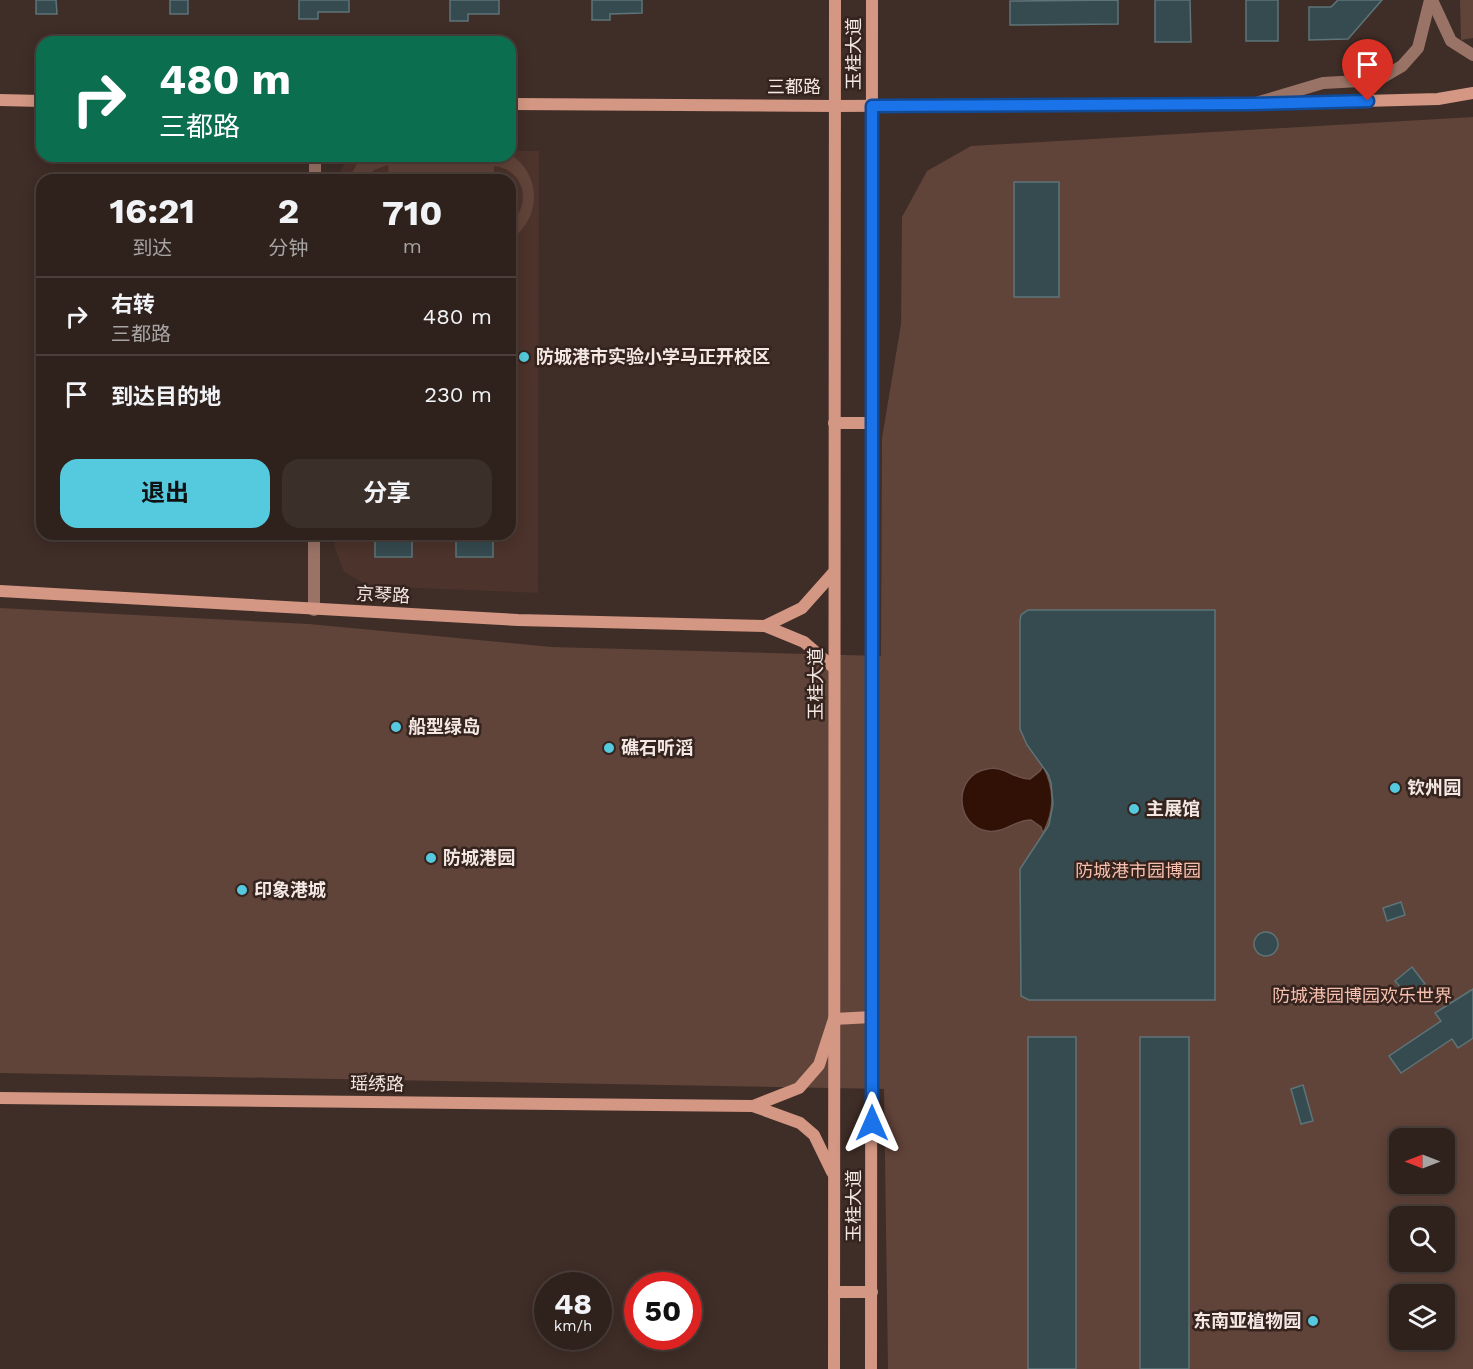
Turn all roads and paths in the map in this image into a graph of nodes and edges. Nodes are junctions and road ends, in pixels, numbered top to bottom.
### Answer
1 (835, 0) edge
2 (872, 0) edge
3 (1431, 0) edge
4 (1473, 55) edge
5 (1473, 93) edge
6 (0, 100) edge
7 (36, 100) edge
8 (516, 104) edge
9 (1251, 104) junction
10 (834, 106) junction
11 (872, 106) junction
12 (834, 423) junction
13 (872, 423) junction
14 (314, 540) edge
15 (834, 572) junction
16 (0, 589) edge
17 (314, 610) junction
18 (765, 626) junction
19 (834, 668) junction
20 (872, 1017) junction
21 (834, 1019) junction
22 (0, 1098) edge
23 (753, 1106) junction
24 (834, 1177) junction
25 (834, 1292) junction
26 (872, 1292) junction
27 (834, 1369) edge
28 (871, 1369) edge

1 - 10 main road, 玉桂大道
2 - 11 main road, 玉桂大道
3 - 4 street
3 - 9 street
5 - 9 main road, 三都路
6 - 7 main road
8 - 10 main road, 三都路
9 - 11 main road, 三都路
10 - 11 main road, 三都路
10 - 12 main road, 玉桂大道
11 - 13 main road, 玉桂大道
12 - 13 main road
12 - 15 main road, 玉桂大道
13 - 20 main road, 玉桂大道
14 - 17 street
15 - 18 main road
15 - 19 main road, 玉桂大道
16 - 17 main road, 京琴路
17 - 18 main road, 京琴路
18 - 19 main road
19 - 21 main road, 玉桂大道
20 - 21 main road
20 - 26 main road, 玉桂大道
21 - 23 main road
21 - 24 main road, 玉桂大道
22 - 23 main road, 瑶绣路
23 - 24 main road
24 - 25 main road, 玉桂大道
25 - 26 main road
25 - 27 main road, 玉桂大道
26 - 28 main road, 玉桂大道

